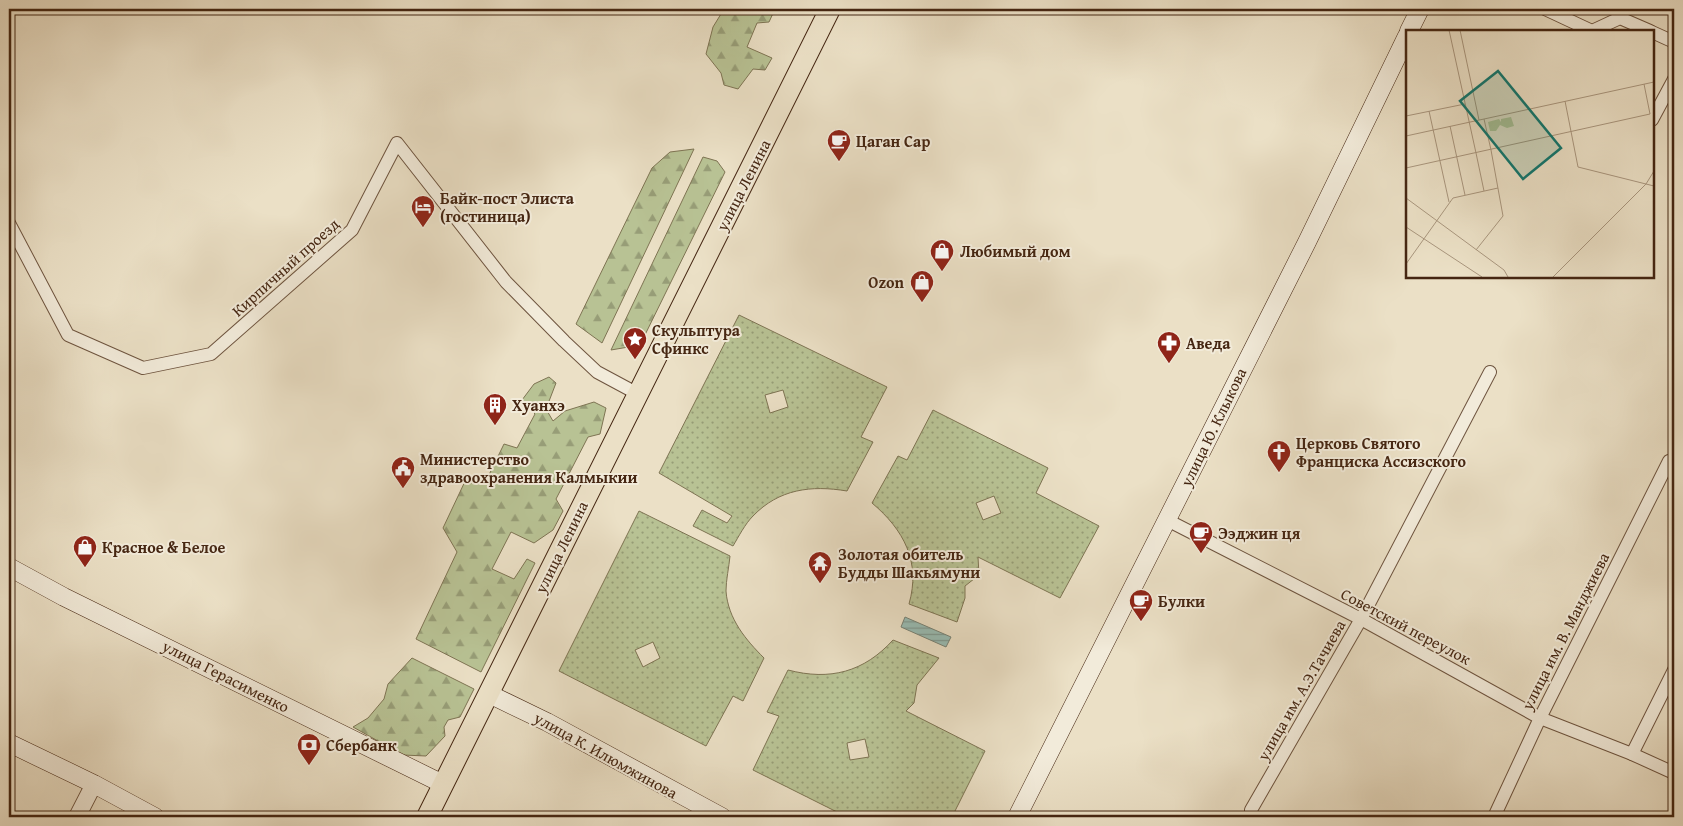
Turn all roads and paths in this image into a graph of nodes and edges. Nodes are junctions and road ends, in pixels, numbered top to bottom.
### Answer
1 (830, 9) edge
2 (1420, 9) edge
3 (1545, 9) edge
4 (1410, 30) edge
5 (1590, 30) edge
6 (1594, 30) edge
7 (1647, 30) edge
8 (1653, 33) edge
9 (1406, 38) edge
10 (1674, 42) edge
11 (1674, 79) edge
12 (1653, 118) edge
13 (9, 223) edge
14 (1490, 372) dead end
15 (638, 394) junction
16 (1668, 461) dead end
17 (1167, 520) junction
18 (9, 567) edge
19 (1361, 619) junction
20 (1674, 670) edge
21 (489, 694) junction
22 (1540, 718) junction
23 (9, 743) edge
24 (1632, 754) junction
25 (1674, 773) edge
26 (94, 784) junction
27 (443, 784) junction
28 (1251, 810) dead end
29 (76, 817) edge
30 (155, 817) edge
31 (427, 817) edge
32 (722, 817) edge
33 (1017, 817) edge
34 (1494, 817) edge

1 - 15 main road, улица Ленина
2 - 4 main road
3 - 5 street
6 - 7 street
8 - 10 street
9 - 17 main road, улица Ю. Клыкова
11 - 12 street
13 - 15 street, Кирпичный проезд
14 - 19 street, улица им. А.Э.Тачиева
15 - 21 main road, улица Ленина
16 - 22 street, улица им. В. Манджиева
17 - 19 street, Советский переулок
17 - 33 main road, улица Ю. Клыкова
18 - 27 main road, улица Герасименко
19 - 22 street, Советский переулок
19 - 28 street, улица им. А.Э.Тачиева
20 - 24 street
21 - 27 main road, улица Ленина
21 - 32 main road, улица К. Илюмжинова
22 - 24 street, Советский переулок
22 - 34 street, улица им. В. Манджиева
23 - 26 main road
24 - 25 street, Советский переулок
26 - 29 street
26 - 30 main road
27 - 31 main road, улица Ленина

